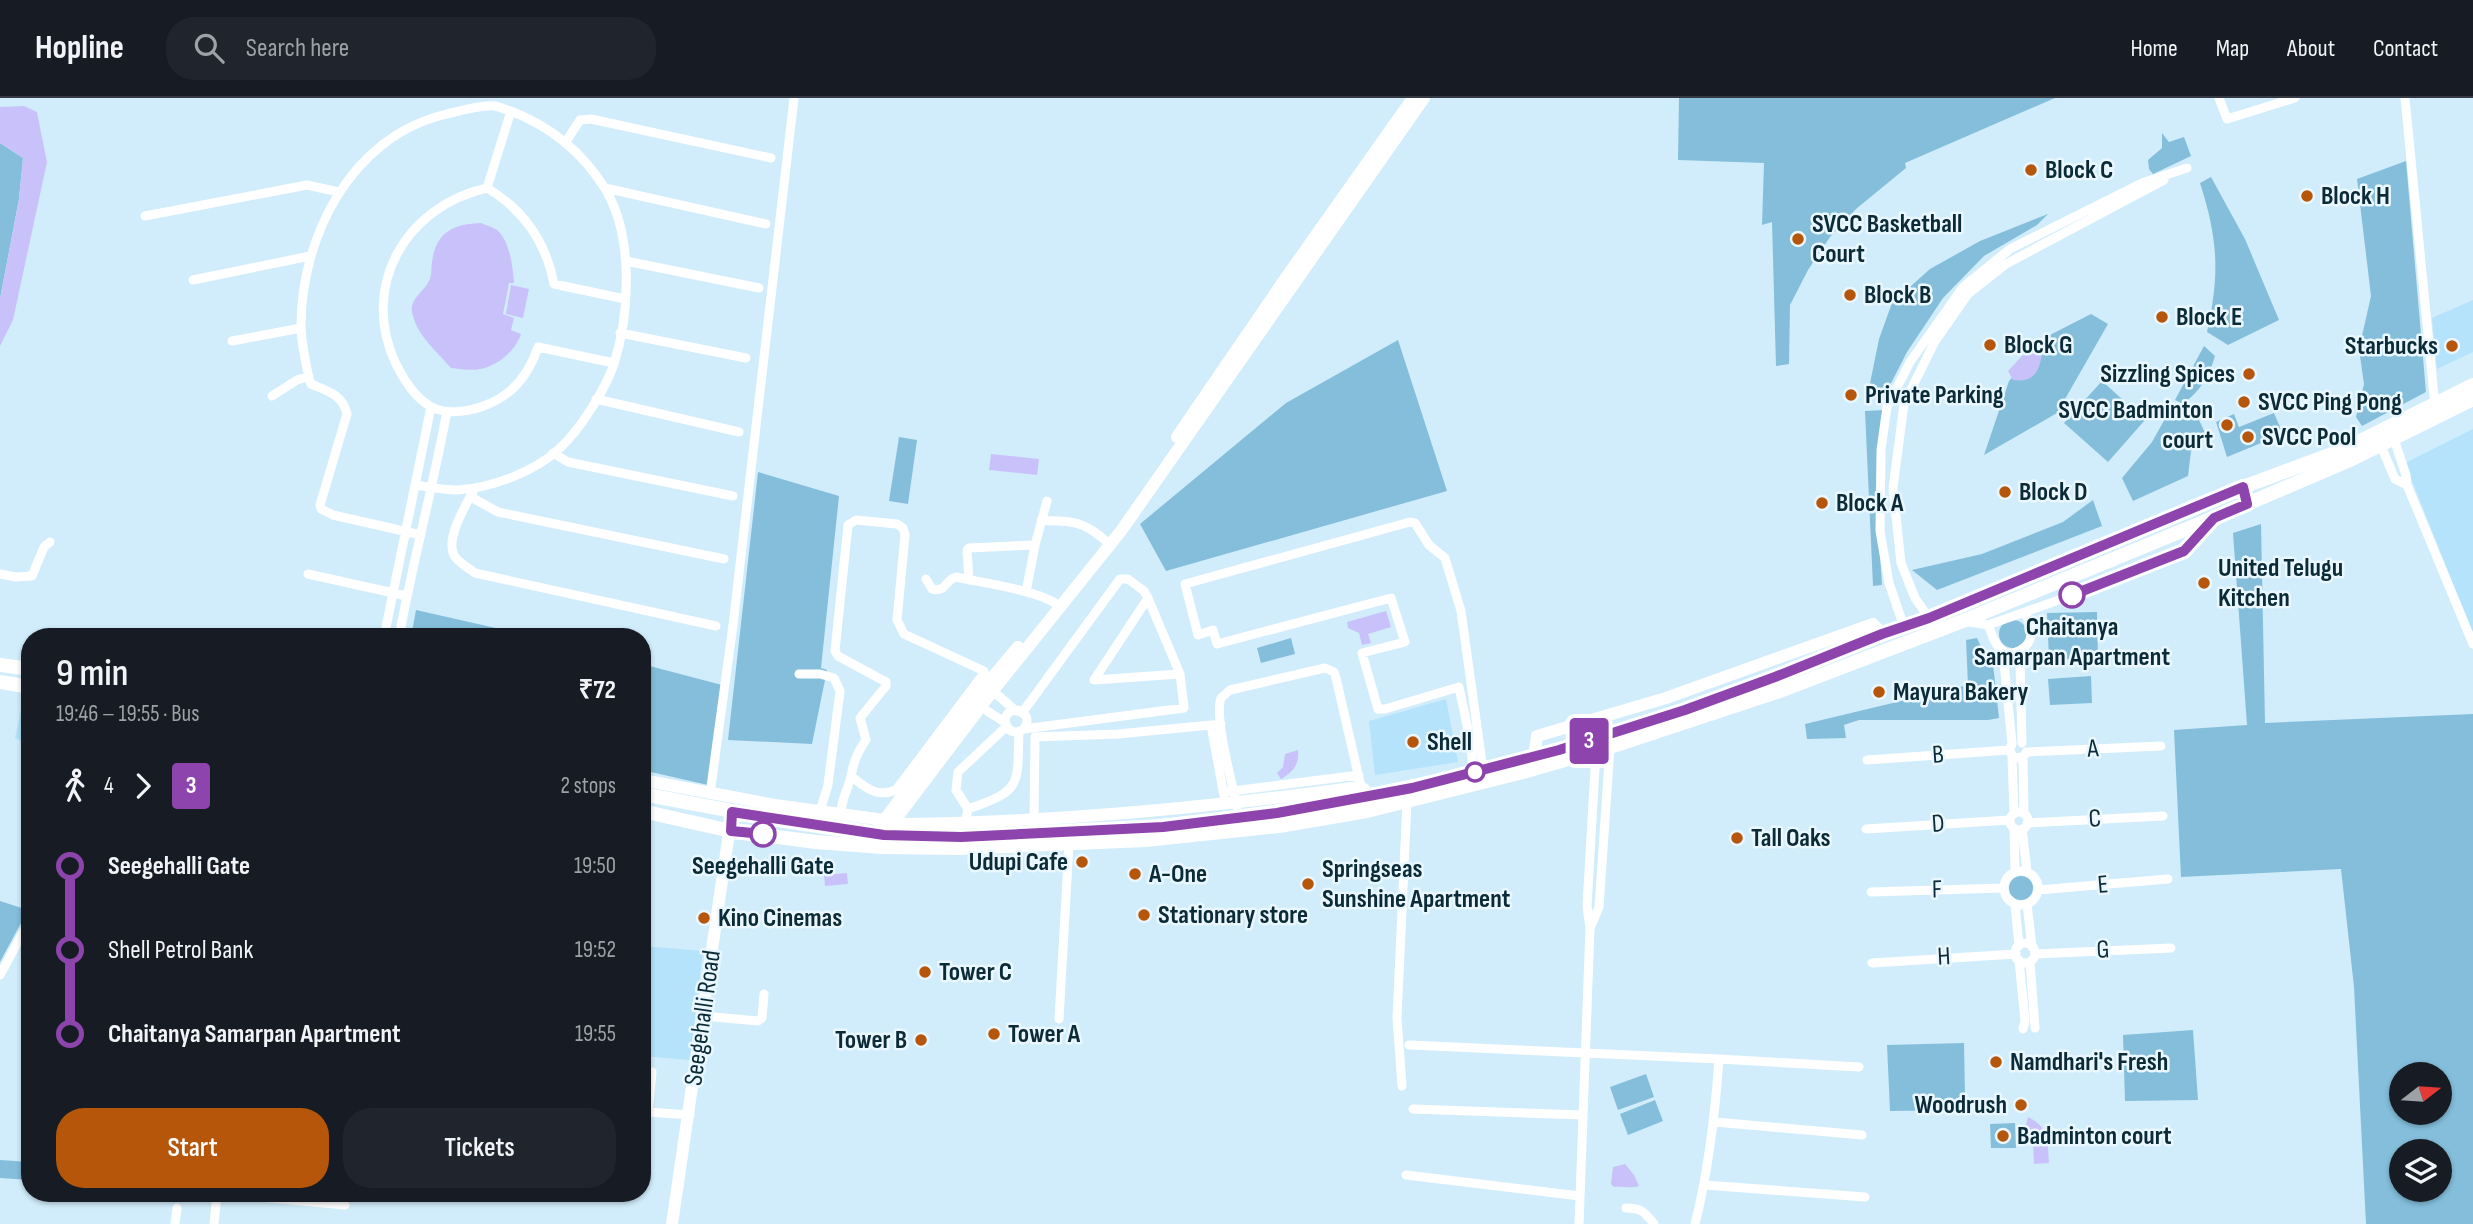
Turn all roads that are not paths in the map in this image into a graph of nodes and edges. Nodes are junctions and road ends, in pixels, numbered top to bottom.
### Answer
1 (794, 98) edge
2 (1413, 98) edge
3 (1424, 98) edge
4 (2219, 98) edge
5 (2295, 98) edge
6 (2405, 98) edge
7 (511, 111) junction
8 (565, 143) junction
9 (771, 158) dead end
10 (487, 188) junction
11 (605, 188) junction
12 (339, 192) junction
13 (145, 216) dead end
14 (766, 224) dead end
15 (310, 256) junction
16 (626, 261) junction
17 (193, 280) dead end
18 (759, 288) dead end
19 (625, 299) junction
20 (301, 328) junction
21 (620, 333) junction
22 (232, 341) dead end
23 (746, 358) dead end
24 (614, 363) junction
25 (309, 376) junction
26 (2473, 385) edge
27 (272, 396) dead end
28 (596, 399) junction
29 (2473, 399) edge
30 (431, 407) junction
31 (447, 411) junction
32 (2437, 411) junction
33 (739, 432) dead end
34 (2387, 442) junction
35 (553, 453) junction
36 (415, 485) junction
37 (2407, 485) junction
38 (2243, 487) junction
39 (432, 488) junction
40 (475, 488) junction
41 (733, 496) dead end
42 (471, 497) junction
43 (1047, 501) dead end
44 (2247, 504) junction
45 (2214, 518) junction
46 (1041, 521) junction
47 (405, 531) junction
48 (421, 535) junction
49 (50, 542) dead end
50 (1107, 543) junction
51 (1035, 545) junction
52 (724, 559) dead end
53 (0, 574) edge
54 (308, 574) dead end
55 (926, 579) dead end
56 (969, 580) junction
57 (1026, 592) junction
58 (393, 593) junction
59 (407, 596) junction
60 (1148, 598) junction
61 (1058, 605) junction
62 (2025, 612) junction
63 (1929, 618) junction
64 (1963, 621) junction
65 (1988, 625) junction
66 (716, 626) dead end
67 (1904, 627) junction
68 (386, 628) edge
69 (400, 628) edge
70 (1882, 634) junction
71 (2473, 644) edge
72 (2024, 648) junction
73 (2003, 652) junction
74 (0, 665) edge
75 (21, 668) edge
76 (799, 674) dead end
77 (1180, 674) junction
78 (989, 681) junction
79 (0, 682) edge
80 (21, 686) edge
81 (1730, 701) junction
82 (981, 707) junction
83 (1019, 712) junction
84 (1006, 724) junction
85 (1216, 724) junction
86 (1021, 730) junction
87 (2161, 746) dead end
88 (1603, 749) junction
89 (2011, 750) junction
90 (2024, 750) junction
91 (1534, 757) junction
92 (1867, 760) dead end
93 (1478, 771) junction
94 (851, 776) junction
95 (651, 782) edge
96 (1363, 786) junction
97 (710, 794) junction
98 (651, 796) edge
99 (1407, 802) junction
100 (1231, 805) junction
101 (968, 809) junction
102 (820, 811) junction
103 (732, 812) junction
104 (651, 813) edge
105 (841, 814) junction
106 (2163, 816) dead end
107 (1034, 820) junction
108 (2018, 823) junction
109 (965, 824) junction
110 (1866, 829) dead end
111 (731, 831) junction
112 (881, 834) junction
113 (1069, 844) junction
114 (2015, 871) junction
115 (2026, 871) junction
116 (2168, 879) dead end
117 (2004, 888) junction
118 (2038, 890) junction
119 (1871, 892) dead end
120 (2015, 904) junction
121 (2028, 904) junction
122 (1590, 928) junction
123 (21, 936) edge
124 (2171, 948) dead end
125 (2018, 953) junction
126 (2032, 954) junction
127 (1872, 963) dead end
128 (0, 975) edge
129 (764, 994) dead end
130 (703, 1016) junction
131 (1059, 1019) dead end
132 (2035, 1028) dead end
133 (2023, 1029) dead end
134 (1409, 1045) dead end
135 (1584, 1051) junction
136 (1719, 1059) junction
137 (1859, 1066) dead end
138 (652, 1072) dead end
139 (651, 1078) edge
140 (1402, 1086) dead end
141 (1413, 1109) dead end
142 (651, 1112) edge
143 (690, 1115) junction
144 (1583, 1115) junction
145 (1715, 1122) junction
146 (1862, 1135) dead end
147 (1406, 1175) dead end
148 (1705, 1185) junction
149 (1580, 1196) junction
150 (1865, 1197) dead end
151 (216, 1202) edge
152 (313, 1202) edge
153 (345, 1205) dead end
154 (177, 1208) dead end
155 (1626, 1208) dead end
156 (175, 1224) edge
157 (214, 1224) edge
158 (672, 1224) edge
159 (1579, 1224) edge
160 (1654, 1224) edge
161 (1696, 1224) edge

1 - 97 street
2 - 50 street
3 - 50 street
4 - 5 street
6 - 32 street
7 - 8 street
7 - 10 street
7 - 12 street
8 - 9 street
8 - 11 street
10 - 19 street
10 - 30 street
11 - 14 street
11 - 16 street
12 - 13 street
12 - 15 street
15 - 17 street
15 - 20 street
16 - 18 street
16 - 19 street
19 - 21 street
20 - 22 street
20 - 25 street
21 - 23 street
21 - 24 street
24 - 28 street
24 - 31 street
25 - 27 street
25 - 47 street
26 - 32 main road
28 - 33 street
28 - 35 street
29 - 32 main road
30 - 31 street
30 - 36 street
31 - 39 street
32 - 34 main road
32 - 38 main road
34 - 37 street
34 - 37 street
34 - 44 main road
35 - 40 street
35 - 41 street
36 - 39 street
36 - 47 street
37 - 71 street
38 - 44 main road
38 - 63 main road
39 - 40 street
39 - 48 street
40 - 42 street
42 - 52 street
42 - 66 street
43 - 46 street
44 - 45 main road
45 - 62 street
45 - 64 main road
46 - 50 street
46 - 51 street
47 - 48 street
47 - 58 street
48 - 59 street
49 - 53 street
50 - 61 street
51 - 56 street
51 - 57 street
54 - 58 street
55 - 56 street
56 - 57 street
57 - 61 street
58 - 59 street
58 - 68 street
59 - 69 street
60 - 77 street
60 - 77 street
60 - 83 street
61 - 78 street
62 - 65 street
62 - 72 street
63 - 67 main road
63 - 67 street
64 - 65 street
64 - 81 main road
65 - 73 street
67 - 70 main road
70 - 81 main road
70 - 91 street
72 - 73 street
72 - 90 street
73 - 89 street
74 - 75 main road
76 - 102 street
77 - 86 street
78 - 82 street
78 - 83 street
78 - 94 street
78 - 94 street
78 - 112 street
79 - 80 main road
81 - 88 main road
81 - 91 main road
82 - 84 street
82 - 112 street
83 - 84 street
83 - 86 street
84 - 86 street
84 - 101 street
85 - 96 street
85 - 100 street
85 - 107 street
86 - 101 street
87 - 90 street, A
88 - 99 main road
88 - 122 street
88 - 122 street
89 - 90 street
89 - 90 street
89 - 92 street, B
89 - 108 street
90 - 108 street
91 - 93 main road
93 - 93 street
93 - 96 main road
94 - 105 street
95 - 97 street
96 - 100 main road
96 - 100 street
97 - 102 street
98 - 103 main road
99 - 113 main road
99 - 140 street
100 - 107 street
100 - 112 main road
101 - 109 street
102 - 105 street
103 - 111 street, Seegehalli Road
103 - 112 main road
104 - 111 main road
105 - 112 street
106 - 108 street, C
107 - 109 street
108 - 110 street, D
108 - 114 street
108 - 115 street
109 - 112 street
111 - 112 main road
111 - 130 street, Seegehalli Road
112 - 113 main road
113 - 131 street
114 - 115 street
114 - 117 street
115 - 118 street
116 - 118 street, E
117 - 119 street, F
117 - 120 street
118 - 121 street
120 - 121 street
120 - 125 street
121 - 126 street
122 - 135 street
123 - 128 street
124 - 126 street, G
125 - 126 street
125 - 126 street
125 - 127 street, H
125 - 133 street
126 - 132 street
129 - 130 street
130 - 143 street, Seegehalli Road
134 - 135 street
135 - 136 street
135 - 144 street
136 - 137 street
136 - 145 street
138 - 139 street
141 - 144 street
142 - 143 street
143 - 158 street, Seegehalli Road
144 - 149 street
145 - 146 street
145 - 148 street
147 - 149 street
148 - 150 street
148 - 161 street
149 - 159 street
151 - 157 street
152 - 153 street
154 - 156 street
155 - 160 street

